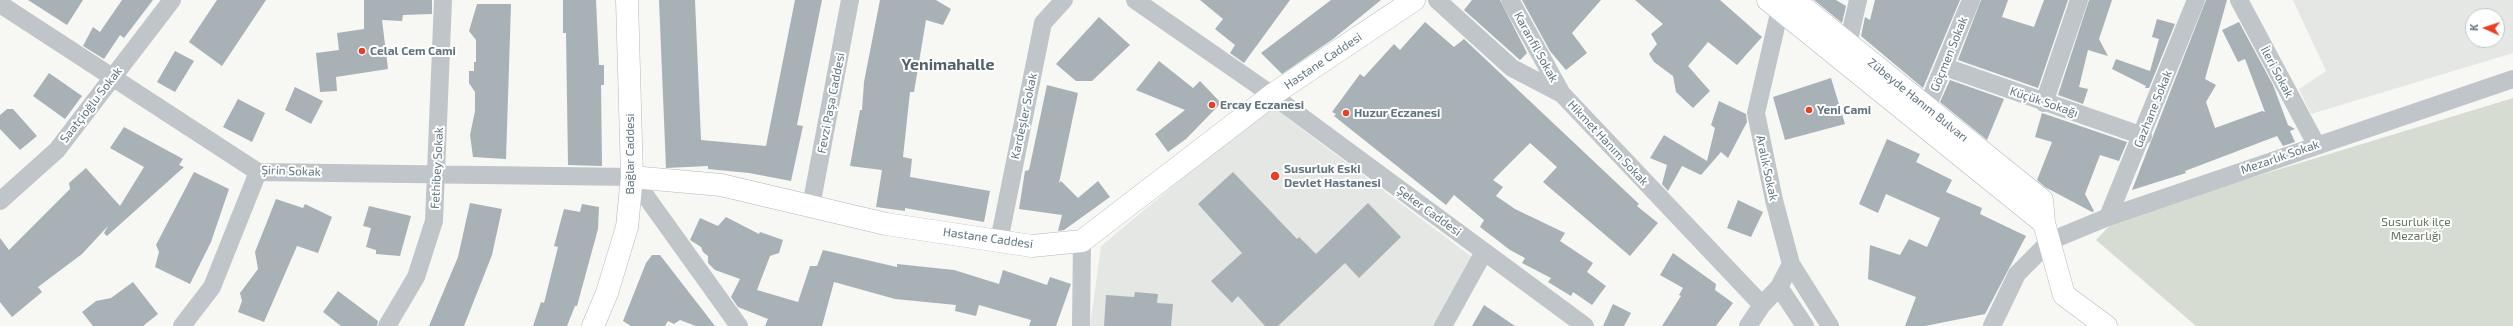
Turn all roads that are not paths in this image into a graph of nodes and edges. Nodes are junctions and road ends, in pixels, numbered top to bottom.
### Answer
1 (172, 0) edge
2 (443, 0) edge
3 (627, 0) edge
4 (850, 0) edge
5 (1064, 0) edge
6 (1135, 0) edge
7 (1414, 0) edge
8 (1437, 0) edge
9 (1510, 0) edge
10 (1858, 0) edge
11 (1971, 0) edge
12 (2079, 0) edge
13 (2196, 0) edge
14 (2239, 0) edge
15 (1780, 2) edge
16 (0, 4) edge
17 (1848, 44) junction
18 (1945, 67) junction
19 (112, 78) junction
20 (2513, 79) edge
21 (1562, 94) junction
22 (1272, 95) junction
23 (2044, 103) junction
24 (1927, 107) junction
25 (2143, 136) junction
26 (2316, 144) junction
27 (258, 172) junction
28 (438, 174) junction
29 (632, 177) junction
30 (0, 201) edge
31 (811, 206) junction
32 (2108, 217) junction
33 (2047, 232) junction
34 (998, 241) junction
35 (1082, 241) junction
36 (1484, 252) junction
37 (1791, 264) junction
38 (1779, 287) junction
39 (1762, 305) junction
40 (182, 326) edge
41 (387, 326) edge
42 (593, 326) edge
43 (739, 326) edge
44 (1081, 326) edge
45 (1443, 326) edge
46 (1585, 326) edge
47 (1748, 326) edge
48 (1804, 326) edge
49 (1830, 326) edge
50 (1992, 326) edge
51 (2106, 326) edge

1 - 19 street, Saatçioğlu Sokak
2 - 28 street, Fethibey Sokak
3 - 29 street, Bağlar Caddesi
4 - 31 street, Fevzi Paşa Caddesi
5 - 34 street, Kardeşler Sokak
6 - 22 street, Şeker Caddesi
7 - 22 street, Hastane Caddesi
8 - 21 street, Hikmet Hanım Sokak
9 - 21 street, Karanfil Sokak
10 - 17 street
11 - 18 street, Göçmen Sokak
12 - 23 street
13 - 25 street, Gazhane Sokak
14 - 26 street, İleri Sokak
15 - 17 street, Zübeyde Hanım Bulvarı
15 - 33 street
15 - 37 street, Aralık Sokak
16 - 19 street, Şirin Sokak
17 - 24 street, Zübeyde Hanım Bulvarı
18 - 23 street, Küçük Sokağı
18 - 24 street, Göçmen Sokak
19 - 27 street, Şirin Sokak
19 - 30 street, Saatçioğlu Sokak
20 - 26 street, Mezarlık Sokak
21 - 39 street, Hikmet Hanım Sokak
22 - 35 street, Hastane Caddesi
22 - 36 street, Şeker Caddesi
23 - 25 street, Küçük Sokağı
24 - 33 street, Zübeyde Hanım Bulvarı
25 - 32 street, Gazhane Sokak
26 - 32 street, Mezarlık Sokak
27 - 28 street, Şirin Sokak
27 - 40 street
28 - 29 street, Şirin Sokak
28 - 41 street, Fethibey Sokak
29 - 31 street, Hastane Caddesi
29 - 42 street, Bağlar Caddesi
29 - 43 street
31 - 34 street, Hastane Caddesi
32 - 33 street, Mezarlık Sokak
33 - 50 street
33 - 51 street
34 - 35 street, Hastane Caddesi
35 - 44 street
36 - 45 street
36 - 46 street, Şeker Caddesi
37 - 38 street
37 - 49 street, Aralık Sokak
38 - 39 street
38 - 48 street
39 - 47 street

